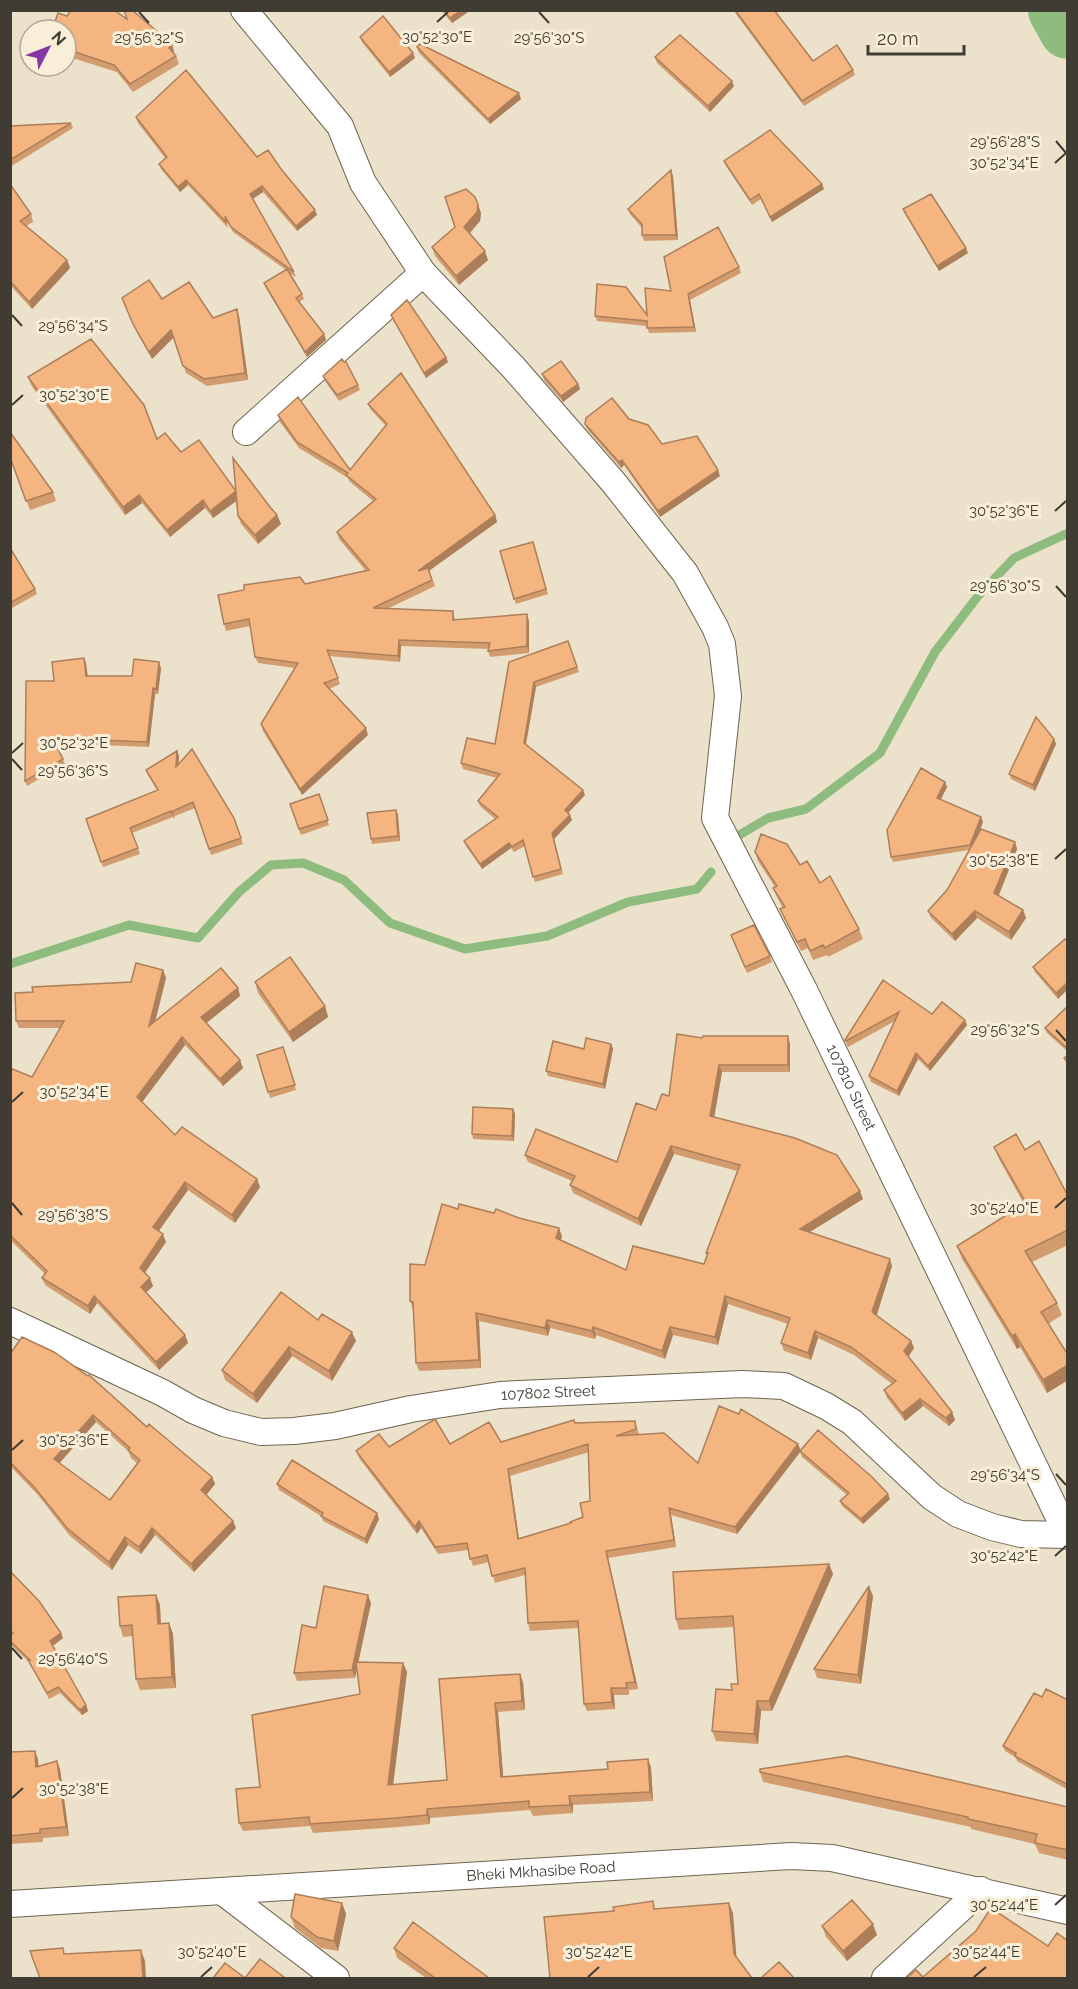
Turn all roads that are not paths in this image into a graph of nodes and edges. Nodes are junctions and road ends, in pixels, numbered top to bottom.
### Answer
1 (244, 10) edge
2 (423, 273) junction
3 (246, 432) dead end
4 (10, 1321) edge
5 (1067, 1535) edge
6 (981, 1890) junction
7 (223, 1892) junction
8 (10, 1905) edge
9 (1068, 1911) edge
10 (336, 1978) edge
11 (885, 1978) edge

1 - 2 street, 107810 Street
2 - 3 street
2 - 5 street, 107810 Street
4 - 5 street, 107802 Street
6 - 7 street, Bheki Mkhasibe Road
6 - 9 street, Bheki Mkhasibe Road
6 - 11 street
7 - 8 street, Bheki Mkhasibe Road
7 - 10 street

